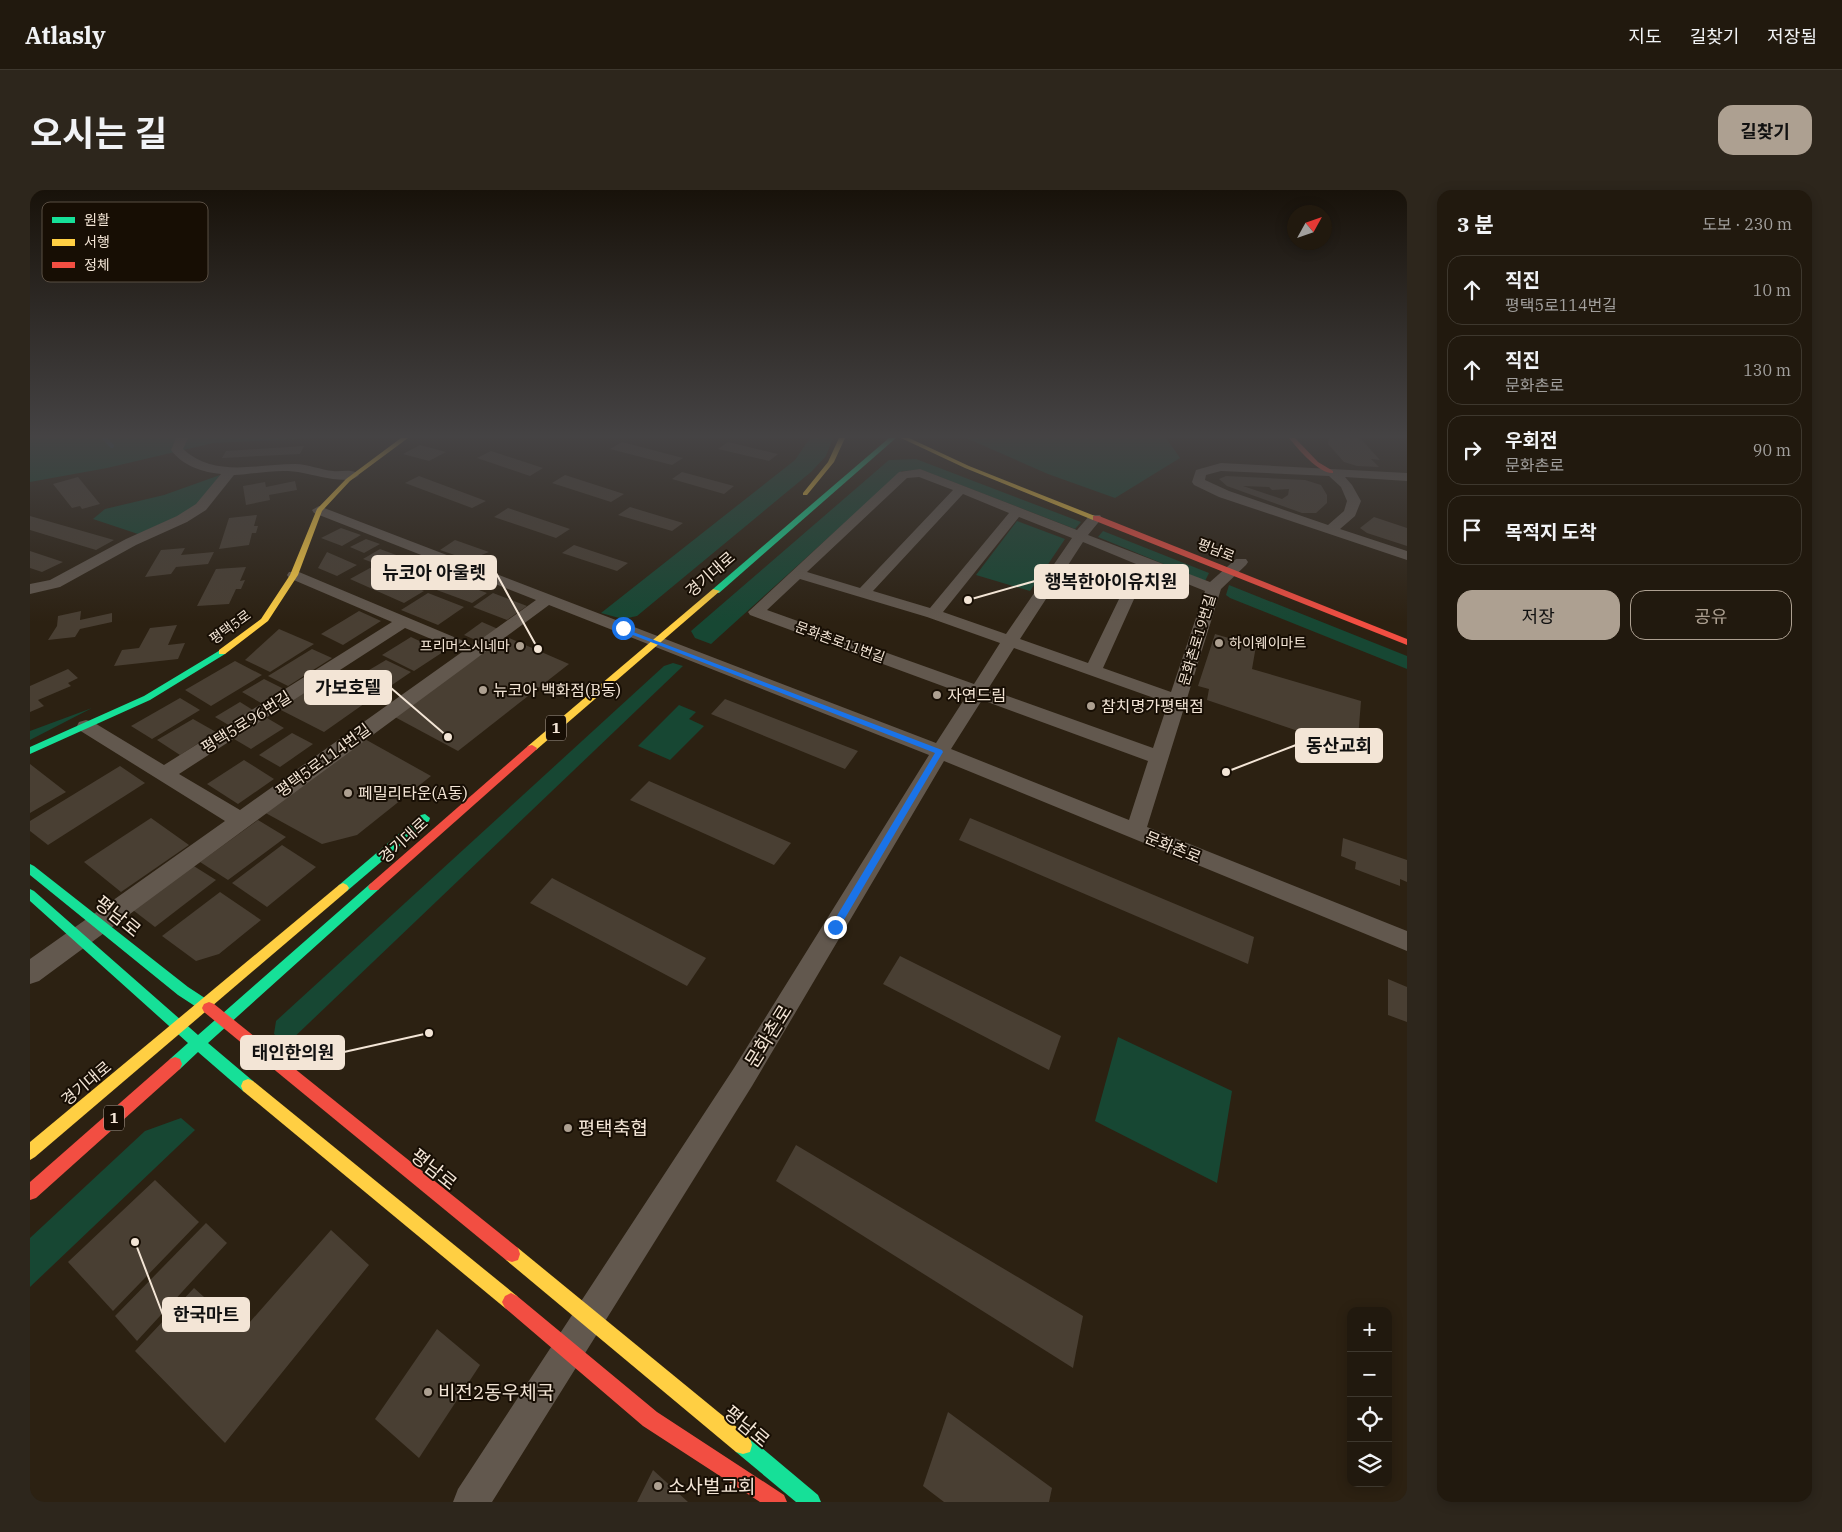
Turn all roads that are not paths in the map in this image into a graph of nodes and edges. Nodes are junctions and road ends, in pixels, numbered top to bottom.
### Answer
1 (207, 499) edge
2 (330, 499) edge
3 (817, 499) edge
4 (877, 499) edge
5 (951, 499) edge
6 (987, 499) edge
7 (1048, 499) edge
8 (1080, 499) edge
9 (1239, 499) edge
10 (1353, 499) edge
11 (319, 510) junction
12 (1018, 511) junction
13 (1095, 518) junction
14 (1330, 530) junction
15 (1080, 536) junction
16 (1185, 540) dead end
17 (1407, 556) edge
18 (1144, 562) junction
19 (1238, 564) junction
20 (798, 574) junction
21 (294, 575) junction
22 (30, 589) edge
23 (1213, 589) junction
24 (864, 592) junction
25 (547, 599) junction
26 (933, 614) junction
27 (405, 621) junction
28 (645, 637) junction
29 (1010, 641) junction
30 (1407, 642) edge
31 (474, 651) junction
32 (1093, 670) junction
33 (979, 692) junction
34 (1177, 700) junction
35 (86, 726) junction
36 (30, 751) edge
37 (940, 752) junction
38 (1158, 757) junction
39 (164, 774) junction
40 (437, 807) dead end
41 (240, 820) junction
42 (1134, 832) junction
43 (30, 870) edge
44 (30, 894) edge
45 (100, 924) junction
46 (81, 937) junction
47 (1407, 941) edge
48 (30, 973) edge
49 (204, 1005) junction
50 (223, 1022) junction
51 (180, 1026) junction
52 (197, 1044) junction
53 (30, 1152) edge
54 (30, 1192) edge
55 (590, 1316) junction
56 (568, 1348) junction
57 (471, 1502) edge
58 (777, 1502) edge
59 (811, 1502) edge

1 - 22 street
2 - 11 main road, 평택5로
3 - 28 main road, 경기대로 / 1
4 - 20 street, 문화촌로11번길
5 - 24 street
6 - 12 street, 문화촌로11번길
7 - 13 main road, 평남로
8 - 16 main road, 평남로
9 - 14 street
10 - 14 street
11 - 21 main road, 평택5로
11 - 25 street
12 - 15 street, 문화촌로11번길
12 - 26 street
13 - 15 street
13 - 19 main road, 평남로
14 - 17 street
15 - 18 street, 문화촌로19번길
15 - 29 street
18 - 23 street, 문화촌로19번길
18 - 32 street
19 - 23 street
19 - 30 main road, 평남로
20 - 24 street
20 - 33 street, 문화촌로11번길
21 - 27 street
21 - 35 main road, 평택5로
23 - 34 street, 문화촌로19번길
24 - 26 street
25 - 28 street
25 - 31 street, 평택5로114번길
26 - 29 street
27 - 31 street
27 - 39 street, 평택5로96번길
28 - 37 street, 문화촌로
28 - 50 main road, 경기대로 / 1
29 - 32 street
29 - 33 street
31 - 41 street, 평택5로114번길
32 - 34 street
33 - 37 street
33 - 38 street
34 - 38 street, 문화촌로19번길
35 - 36 main road, 평택5로
35 - 39 street
37 - 42 street, 문화촌로
37 - 55 street, 문화촌로
38 - 42 street, 문화촌로19번길
39 - 41 street
40 - 49 main road, 경기대로 / 1
41 - 45 street, 평택5로114번길
42 - 47 street, 문화촌로
43 - 45 main road, 평남로
44 - 46 main road
45 - 46 street, 평택5로114번길
45 - 49 main road, 평남로
46 - 48 street, 평택5로114번길
46 - 51 main road
49 - 50 main road, 평남로
49 - 51 main road, 경기대로 / 1
50 - 52 main road, 경기대로 / 1
50 - 55 main road, 평남로
51 - 52 main road
51 - 53 main road, 경기대로 / 1
52 - 54 main road, 경기대로 / 1
52 - 56 main road
55 - 56 street, 문화촌로
55 - 59 main road, 평남로
56 - 57 street, 문화촌로
56 - 58 main road

